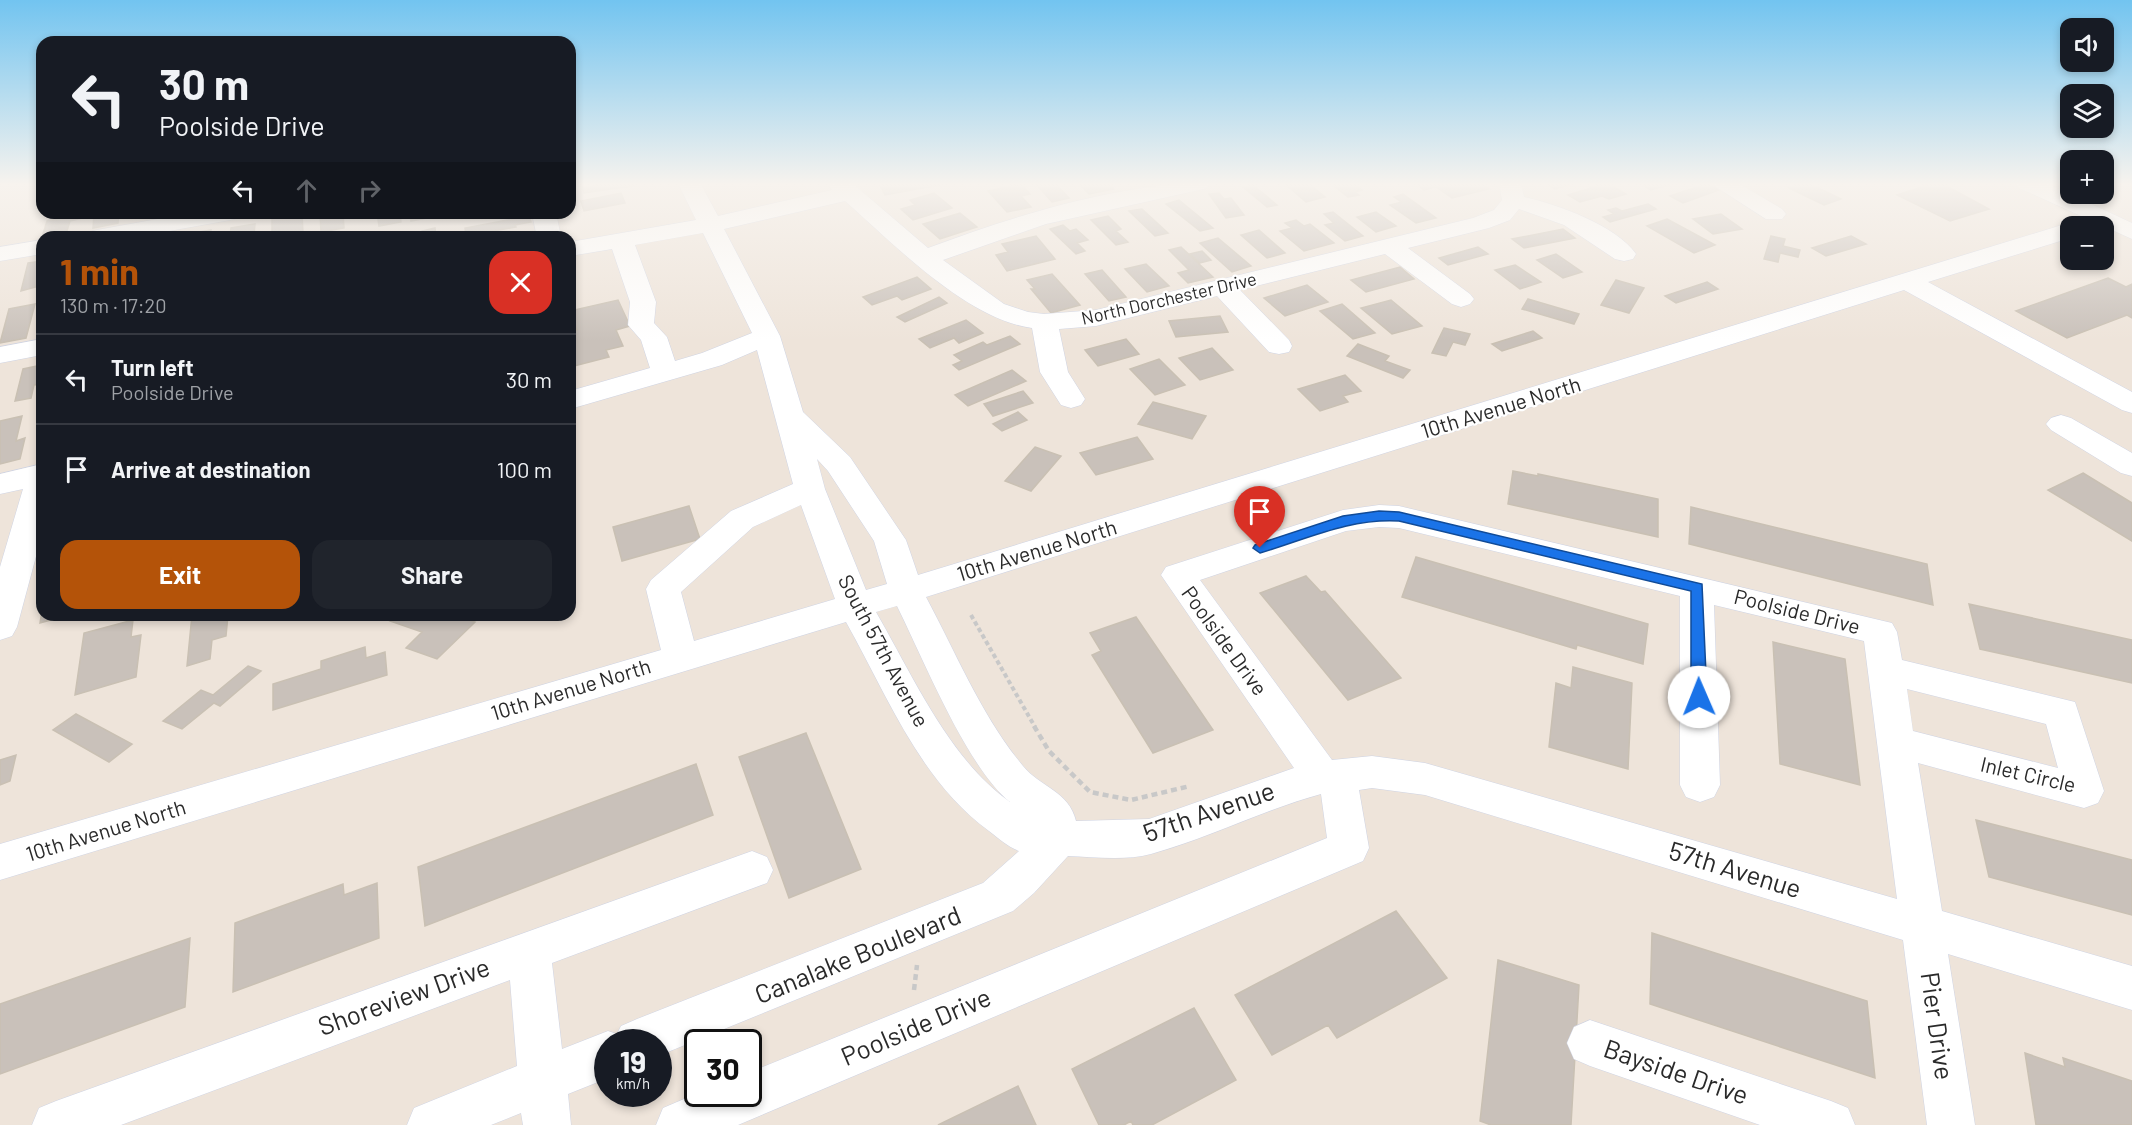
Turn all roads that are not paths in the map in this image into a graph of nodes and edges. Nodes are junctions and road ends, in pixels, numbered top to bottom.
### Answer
1 (638, 236) edge
2 (715, 236) edge
3 (898, 236) edge
4 (984, 236) edge
5 (1432, 236) edge
6 (1598, 236) edge
7 (2052, 236) edge
8 (621, 240) junction
9 (1390, 246) junction
10 (36, 248) edge
11 (576, 248) edge
12 (0, 254) edge
13 (1624, 254) dead end
14 (925, 258) junction
15 (1906, 281) junction
16 (1223, 287) junction
17 (1461, 299) dead end
18 (1044, 322) junction
19 (767, 336) junction
20 (1279, 346) dead end
21 (36, 348) edge
22 (0, 355) edge
23 (665, 373) junction
24 (576, 398) edge
25 (1071, 399) dead end
26 (2132, 404) edge
27 (789, 415) junction
28 (2061, 424) dead end
29 (2132, 466) edge
30 (36, 476) edge
31 (0, 484) edge
32 (810, 489) junction
33 (36, 497) edge
34 (1698, 588) junction
35 (906, 591) junction
36 (855, 606) junction
37 (0, 627) edge
38 (681, 657) junction
39 (1886, 670) junction
40 (1896, 742) junction
41 (936, 749) joint
42 (1328, 776) junction
43 (1700, 785) dead end
44 (1059, 837) junction
45 (0, 862) edge
46 (752, 870) dead end
47 (1923, 926) junction
48 (529, 951) junction
49 (2132, 988) edge
50 (670, 1029) edge
51 (1590, 1042) dead end
52 (594, 1065) edge
53 (544, 1103) edge
54 (56, 1125) edge
55 (430, 1125) edge
56 (681, 1125) edge
57 (1831, 1125) edge
58 (1952, 1125) edge

1 - 8 street
2 - 19 street, South 57th Avenue
3 - 14 street, North Dorchester Drive
4 - 14 street
5 - 9 street, North Dorchester Drive
6 - 13 street
7 - 15 street, 10th Avenue North
8 - 11 street
8 - 23 street
9 - 16 street, North Dorchester Drive
9 - 17 street
10 - 12 street
14 - 18 street, North Dorchester Drive
15 - 26 street
15 - 35 street, 10th Avenue North
16 - 18 street, North Dorchester Drive
16 - 20 street
18 - 25 street
19 - 23 street
19 - 27 street, South 57th Avenue
21 - 22 street
23 - 24 street
27 - 32 street, South 57th Avenue
27 - 35 street
28 - 29 street
30 - 31 street
32 - 36 street, South 57th Avenue
32 - 38 street
33 - 37 street
34 - 39 street, Poolside Drive
34 - 42 street, Poolside Drive
34 - 43 street
35 - 36 street, 10th Avenue North
35 - 44 street
36 - 38 street, 10th Avenue North
36 - 41 street, South 57th Avenue
38 - 45 street, 10th Avenue North
39 - 40 street, Poolside Drive
39 - 40 street, Inlet Circle
40 - 47 street, Poolside Drive
41 - 44 street, 57th Avenue
42 - 44 street, 57th Avenue
42 - 47 street, 57th Avenue
42 - 56 street, Poolside Drive
44 - 50 street, Canalake Boulevard
46 - 48 street, Shoreview Drive
47 - 49 street, 57th Avenue
47 - 58 street, Pier Drive
48 - 53 street
48 - 54 street, Shoreview Drive
51 - 57 street, Bayside Drive
52 - 53 street
53 - 55 street

